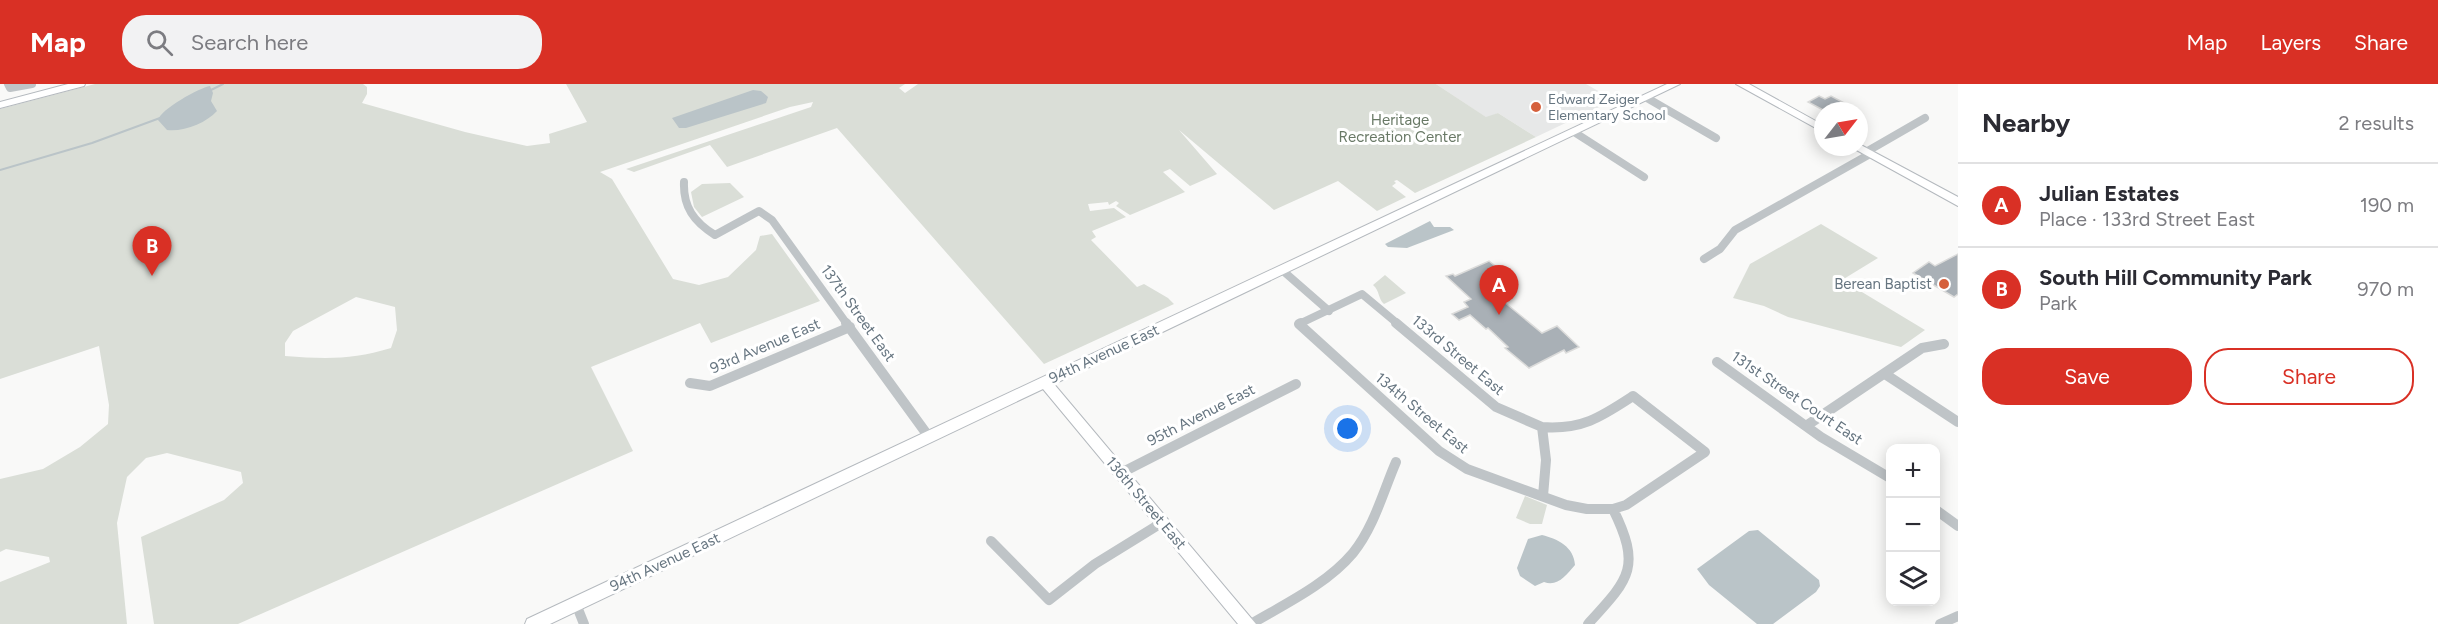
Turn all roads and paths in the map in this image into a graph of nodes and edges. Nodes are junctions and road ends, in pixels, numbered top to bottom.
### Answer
1 (8, 84) edge
2 (32, 84) edge
3 (80, 84) edge
4 (1675, 84) edge
5 (1741, 84) edge
6 (23, 93) junction
7 (1647, 98) junction
8 (0, 105) edge
9 (1924, 118) dead end
10 (1814, 124) edge
11 (1574, 132) junction
12 (1716, 138) dead end
13 (1868, 149) edge
14 (1868, 153) edge
15 (1856, 156) edge
16 (1644, 177) dead end
17 (684, 182) dead end
18 (1958, 202) edge
19 (1704, 259) dead end
20 (1282, 270) junction
21 (1329, 310) junction
22 (850, 327) junction
23 (1944, 344) dead end
24 (1717, 362) dead end
25 (1885, 374) junction
26 (1044, 382) junction
27 (690, 384) dead end
28 (1296, 384) dead end
29 (1958, 422) edge
30 (1806, 426) junction
31 (1542, 428) junction
32 (929, 437) junction
33 (1396, 462) dead end
34 (1121, 473) junction
35 (1886, 476) edge
36 (1543, 496) junction
37 (1613, 509) junction
38 (1940, 513) edge
39 (1163, 522) junction
40 (1958, 526) edge
41 (991, 541) dead end
42 (576, 604) junction
43 (1958, 616) edge
44 (533, 624) edge
45 (584, 624) edge
46 (1250, 624) edge
47 (1588, 624) edge
48 (1940, 624) edge

1 - 6 street
2 - 6 street
3 - 6 main road
4 - 7 main road, 94th Avenue East
5 - 10 main road
6 - 8 main road
7 - 11 main road, 94th Avenue East
7 - 12 street
9 - 13 street
11 - 16 street
11 - 20 main road, 94th Avenue East
14 - 18 main road
15 - 19 street
17 - 22 street, 137th Street East
20 - 21 street
20 - 26 main road, 94th Avenue East
21 - 31 street, 133rd Street East
21 - 36 street, 134th Street East
22 - 27 street, 93rd Avenue East
22 - 32 street, 137th Street East
23 - 25 street
24 - 30 street, 131st Street Court East
25 - 29 street
25 - 30 street
26 - 32 main road, 94th Avenue East
26 - 34 main road, 136th Street East
28 - 34 street, 95th Avenue East
30 - 35 street, 131st Street Court East
31 - 36 street
31 - 37 street
32 - 42 main road, 94th Avenue East
33 - 46 street
34 - 39 main road, 136th Street East
36 - 37 street, 134th Street East
37 - 47 street
38 - 40 street
39 - 41 street
39 - 46 main road, 136th Street East
42 - 44 main road, 94th Avenue East
42 - 45 street
43 - 48 street

